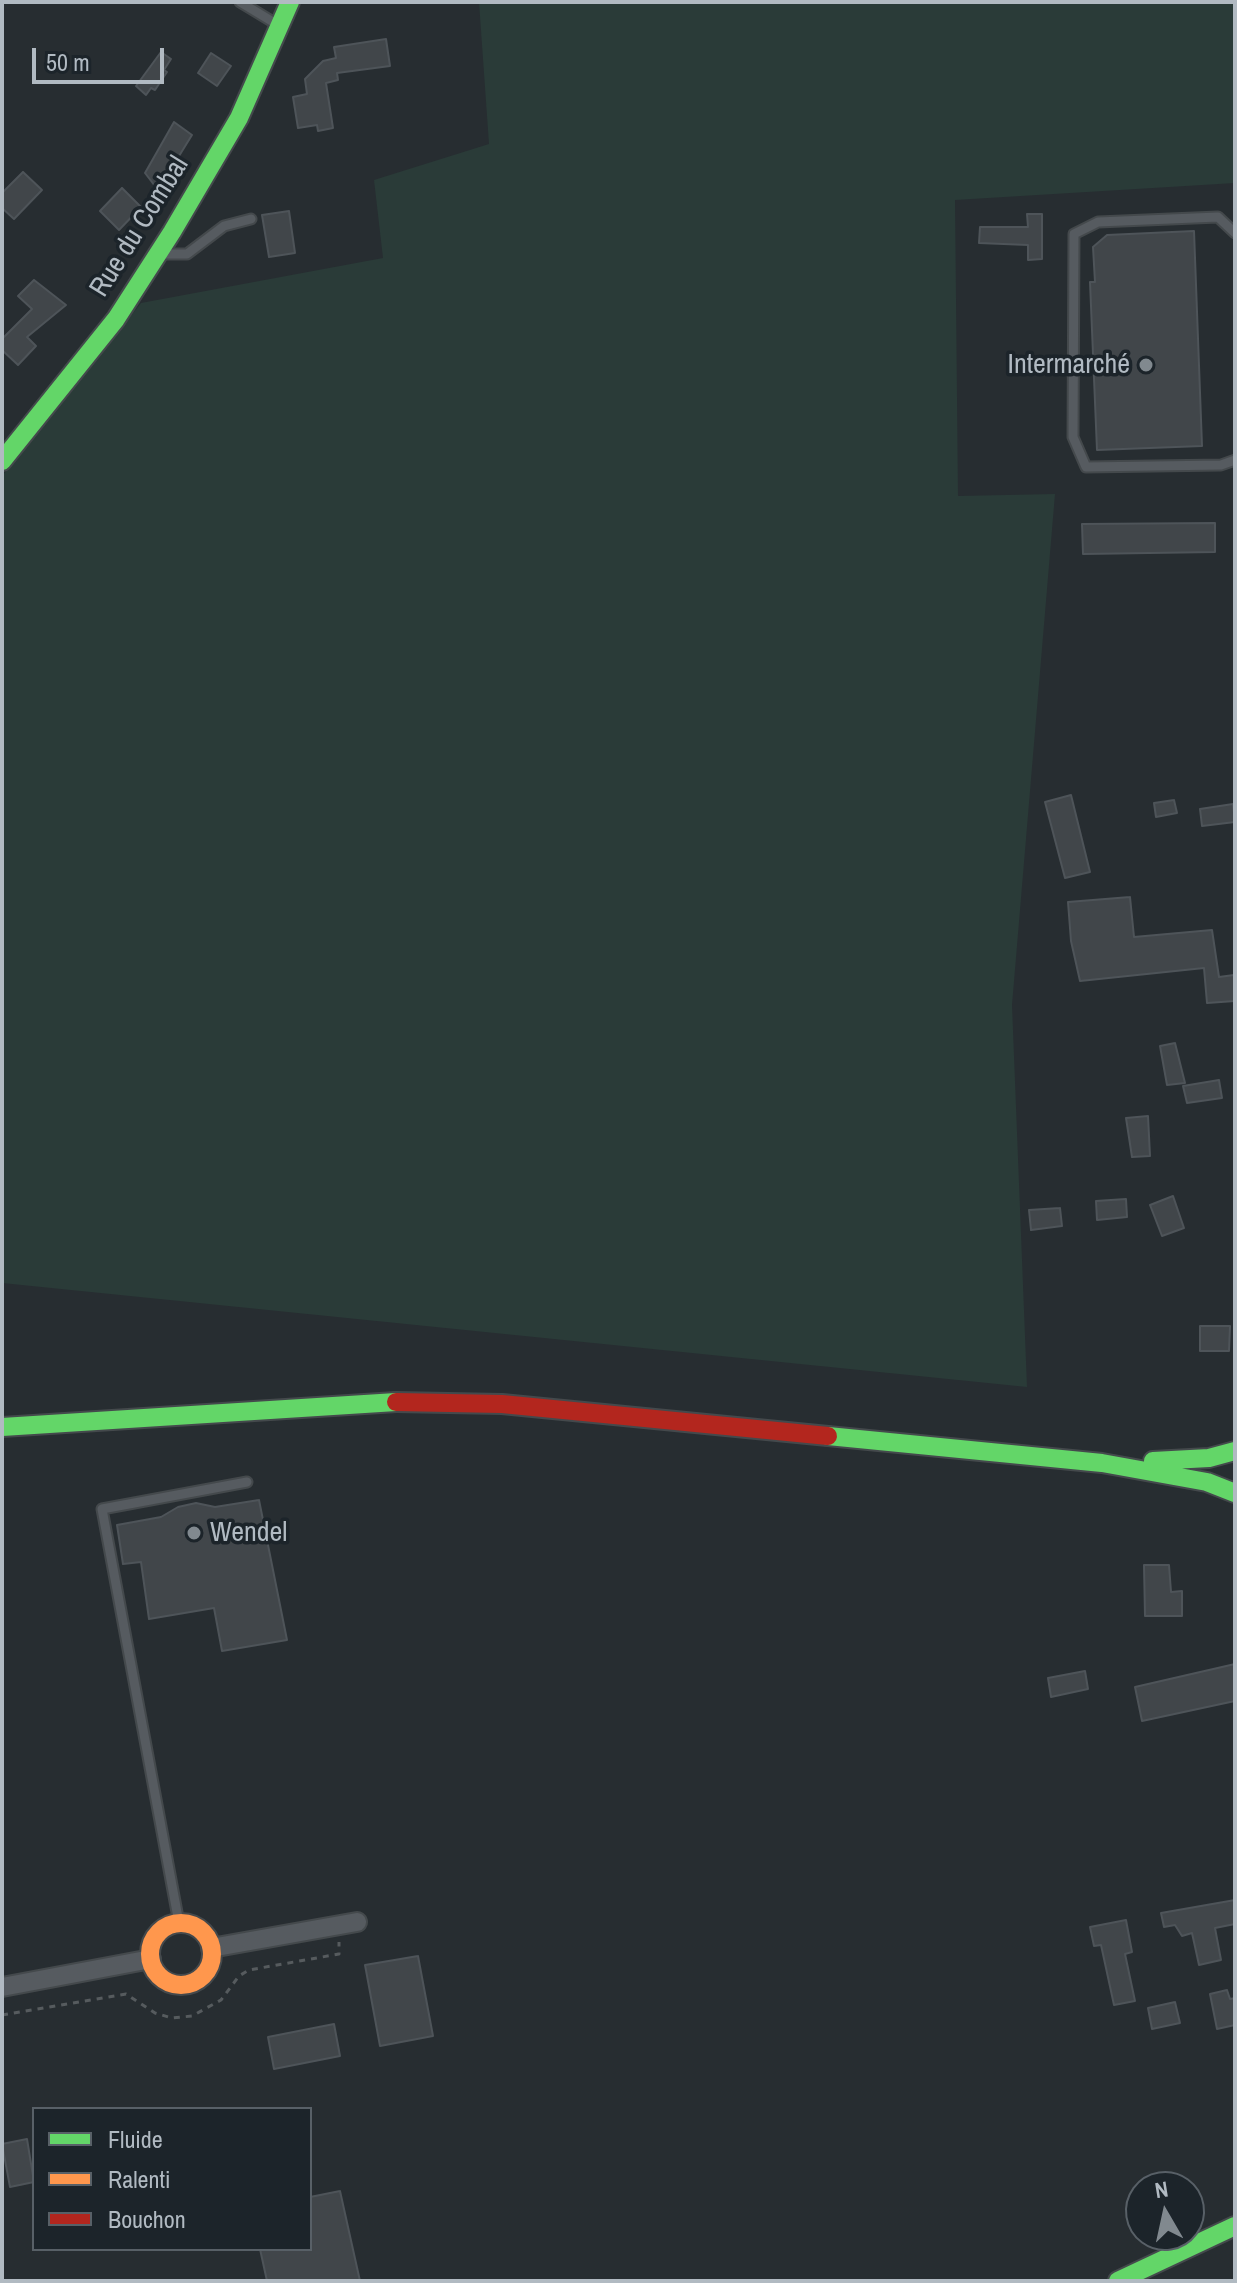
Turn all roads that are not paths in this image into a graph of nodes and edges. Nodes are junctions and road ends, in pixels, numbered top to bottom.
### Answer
1 (240, 2) edge
2 (290, 2) edge
3 (281, 27) junction
4 (251, 219) dead end
5 (1235, 233) edge
6 (159, 253) junction
7 (1235, 460) edge
8 (2, 461) edge
9 (2, 1427) edge
10 (1235, 1451) edge
11 (1102, 1463) junction
12 (247, 1482) dead end
13 (1235, 1493) edge
14 (179, 1923) junction
15 (348, 1924) road end
16 (211, 1948) junction
17 (151, 1959) junction
18 (2, 1987) edge
19 (1235, 2226) edge
20 (1118, 2281) edge

1 - 3 lane
2 - 3 main road, Rue du Combal
3 - 6 main road, Rue du Combal
4 - 6 lane
5 - 7 lane
6 - 8 main road, Rue du Combal
9 - 11 main road
10 - 11 main road
11 - 13 main road
12 - 14 lane
14 - 16 main road
14 - 17 main road
15 - 16 street
16 - 17 main road
17 - 18 street
19 - 20 main road

